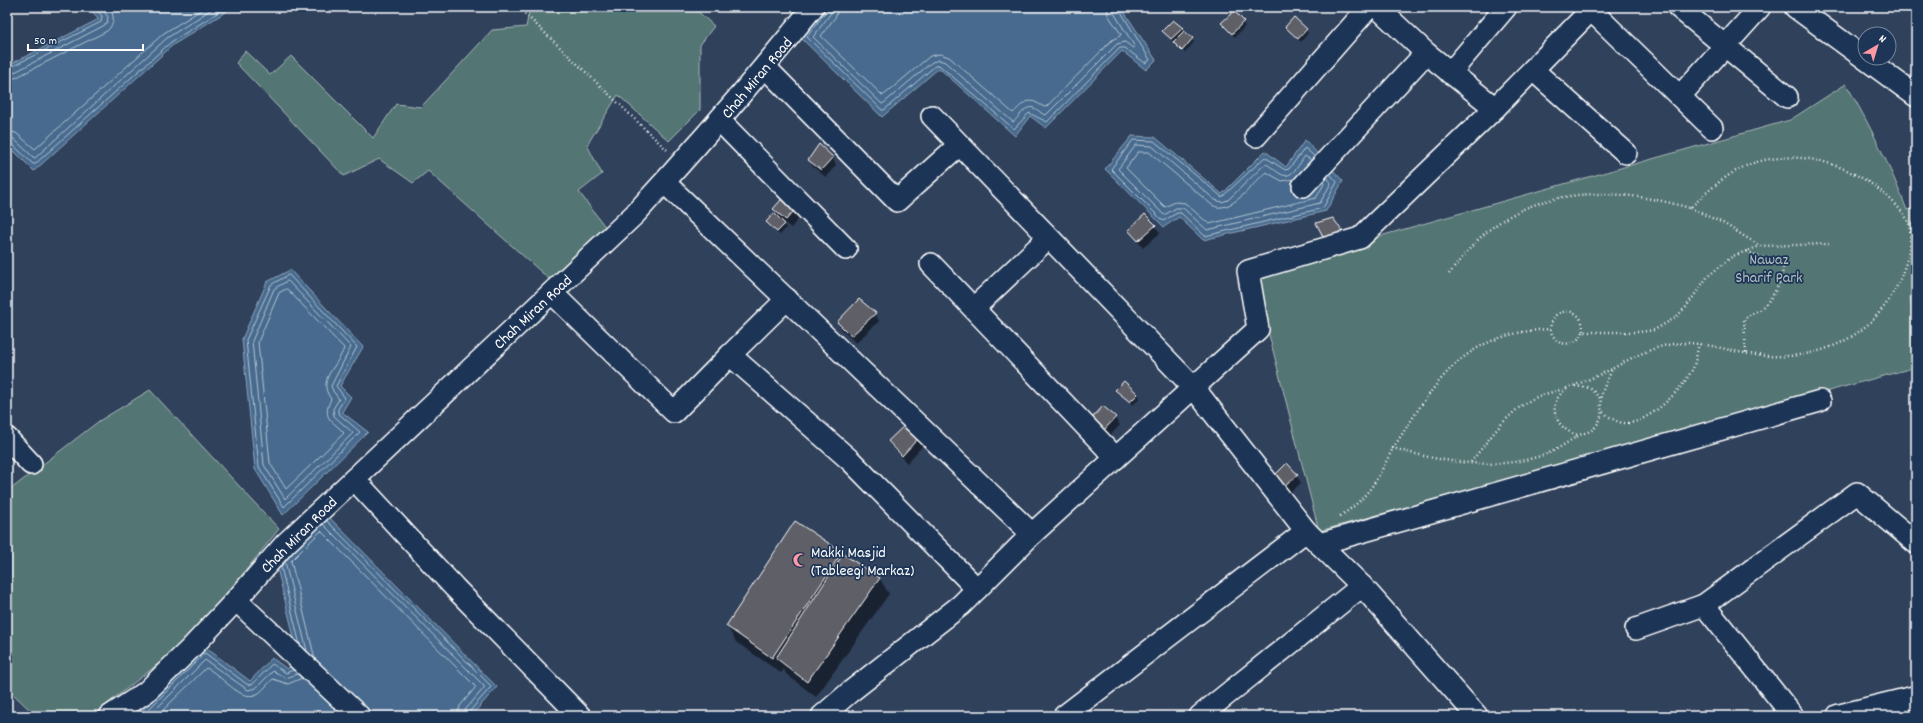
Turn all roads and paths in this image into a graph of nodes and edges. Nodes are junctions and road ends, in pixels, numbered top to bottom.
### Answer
1 (813, 7) edge
2 (1369, 7) edge
3 (1376, 7) edge
4 (1506, 7) edge
5 (1678, 7) edge
6 (1760, 7) edge
7 (1795, 7) edge
8 (519, 8) dead end
9 (1586, 10) edge
10 (1725, 46) junction
11 (1426, 53) junction
12 (765, 67) junction
13 (1533, 70) junction
14 (1450, 72) junction
15 (1680, 96) junction
16 (1916, 96) edge
17 (1787, 98) dead end
18 (1495, 108) junction
19 (932, 116) dead end
20 (720, 121) junction
21 (1712, 128) dead end
22 (1256, 136) dead end
23 (959, 145) junction
24 (1626, 153) dead end
25 (682, 165) junction
26 (665, 183) junction
27 (1303, 186) dead end
28 (1690, 208) junction
29 (1916, 221) edge
30 (1909, 223) junction
31 (1048, 238) junction
32 (1829, 244) dead end
33 (1760, 246) junction
34 (846, 249) dead end
35 (1746, 251) junction
36 (931, 264) dead end
37 (1449, 274) dead end
38 (552, 293) junction
39 (787, 299) junction
40 (974, 308) junction
41 (1550, 329) junction
42 (1583, 332) junction
43 (1699, 344) junction
44 (1746, 354) junction
45 (730, 355) junction
46 (1612, 369) junction
47 (1570, 387) junction
48 (1194, 388) junction
49 (1600, 398) junction
50 (1820, 401) dead end
51 (1603, 412) junction
52 (1579, 435) junction
53 (7, 438) edge
54 (1393, 448) junction
55 (1116, 458) junction
56 (1471, 463) junction
57 (30, 464) dead end
58 (354, 479) junction
59 (1340, 516) dead end
60 (1032, 534) junction
61 (1313, 537) junction
62 (1916, 544) edge
63 (1362, 586) junction
64 (977, 589) junction
65 (236, 600) junction
66 (1704, 606) junction
67 (1636, 629) dead end
68 (1916, 697) edge
69 (110, 716) edge
70 (359, 716) edge
71 (580, 716) edge
72 (822, 716) edge
73 (1064, 716) edge
74 (1200, 716) edge
75 (1477, 716) edge
76 (1793, 716) edge
77 (1838, 716) edge

1 - 12 street, Chah Miran Road
2 - 22 street
3 - 11 street
4 - 14 street
5 - 10 street
6 - 10 street
7 - 16 street
8 - 25 path
9 - 13 street
9 - 15 street
10 - 15 street
10 - 17 street
11 - 14 street
11 - 27 street
12 - 20 street, Chah Miran Road
12 - 23 street
13 - 18 street
13 - 24 street
14 - 18 street
15 - 21 street
18 - 48 street
19 - 23 street
20 - 25 street, Chah Miran Road
20 - 34 street
23 - 31 street
25 - 26 street, Chah Miran Road
26 - 38 street, Chah Miran Road
26 - 39 street
28 - 30 path
28 - 33 path
28 - 37 path
29 - 30 path
30 - 44 path
31 - 40 street
31 - 48 street
32 - 33 path
33 - 35 path
35 - 42 path
35 - 44 path
36 - 40 street
38 - 45 street
38 - 58 street, Chah Miran Road
39 - 45 street
39 - 60 street
40 - 55 street
41 - 42 path
41 - 42 path
41 - 54 path
43 - 44 path
43 - 46 path
43 - 51 path
45 - 64 street
46 - 47 path
46 - 49 path
47 - 49 path
47 - 52 path
47 - 56 path
48 - 55 street
48 - 61 street
49 - 51 path
50 - 61 street
51 - 52 path
52 - 56 path
53 - 57 street
54 - 56 path
54 - 59 path
55 - 60 street
58 - 65 street, Chah Miran Road
58 - 71 street
60 - 64 street
61 - 63 street
61 - 73 street
62 - 66 street
63 - 74 street
63 - 75 street
64 - 72 street
65 - 69 street, Chah Miran Road
65 - 70 street
66 - 67 street
66 - 76 street
68 - 77 main road

